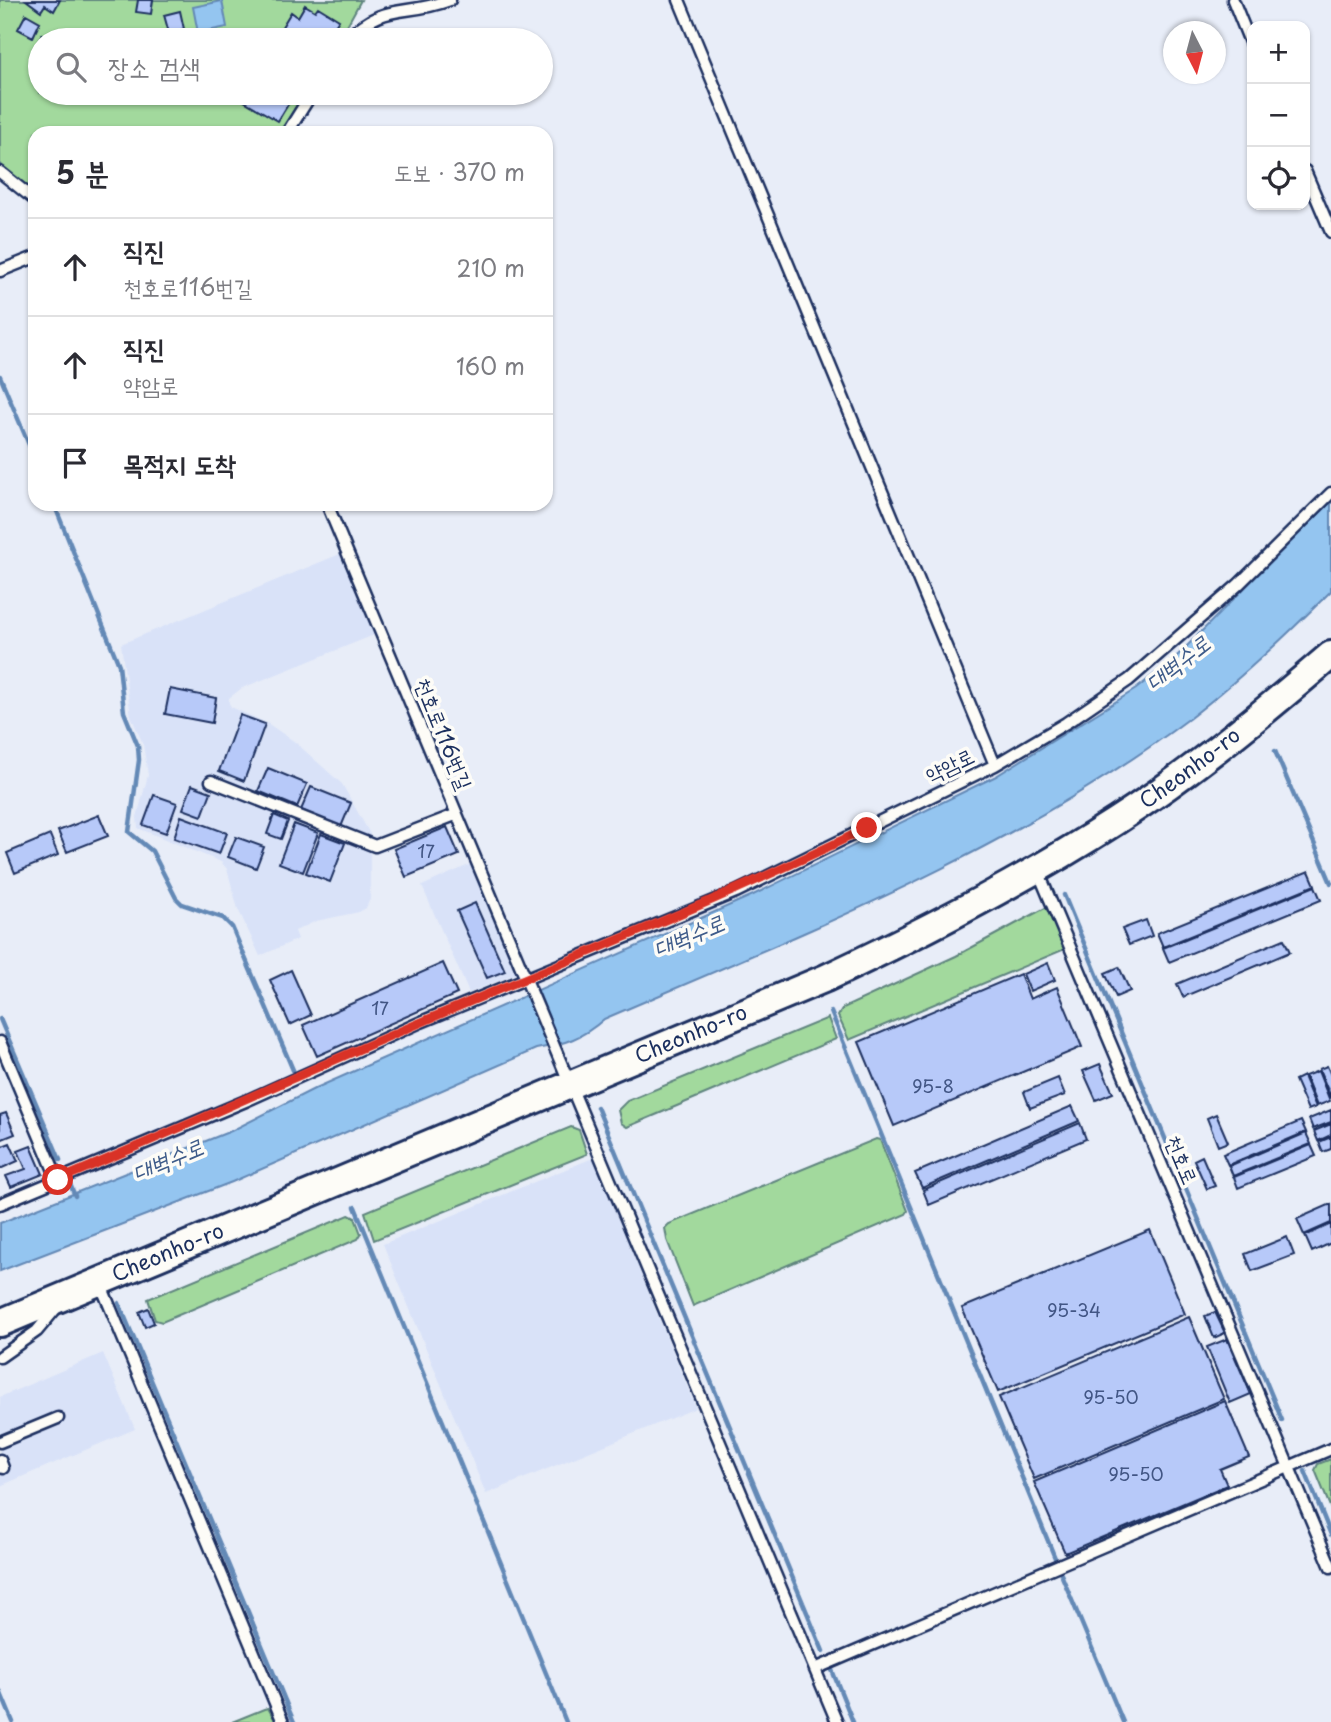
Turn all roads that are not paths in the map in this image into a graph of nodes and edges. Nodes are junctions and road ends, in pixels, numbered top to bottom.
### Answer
1 (450, 0) edge
2 (679, 0) edge
3 (1233, 0) edge
4 (354, 28) edge
5 (1247, 35) edge
6 (304, 105) edge
7 (291, 126) edge
8 (0, 172) edge
9 (1310, 184) edge
10 (28, 194) edge
11 (1331, 232) edge
12 (28, 260) edge
13 (0, 271) edge
14 (1331, 493) edge
15 (330, 511) edge
16 (1331, 655) edge
17 (995, 765) junction
18 (211, 780) dead end
19 (455, 815) junction
20 (1038, 869) junction
21 (526, 980) junction
22 (0, 1042) edge
23 (571, 1086) junction
24 (58, 1180) junction
25 (0, 1204) edge
26 (99, 1282) junction
27 (68, 1295) junction
28 (0, 1323) edge
29 (0, 1357) edge
30 (58, 1418) dead end
31 (0, 1442) edge
32 (1331, 1449) edge
33 (1288, 1466) junction
34 (1331, 1567) edge
35 (815, 1669) junction
36 (283, 1722) edge
37 (837, 1722) edge

1 - 4 lane
2 - 17 lane
3 - 5 lane
6 - 7 lane
8 - 10 lane
9 - 11 lane
12 - 13 lane
14 - 17 lane, 약암로
15 - 19 lane, 천호로116번길
16 - 20 street, Cheonho-ro
17 - 21 lane, 약암로
18 - 19 lane
19 - 21 lane, 천호로116번길
20 - 23 street, Cheonho-ro
20 - 33 lane, 천호로
21 - 23 lane, 천호로116번길
21 - 24 lane
22 - 24 lane
23 - 26 street, Cheonho-ro
23 - 35 lane, 천호로116번길
24 - 25 lane
26 - 27 street, Cheonho-ro
26 - 36 lane
27 - 28 street, Cheonho-ro
27 - 29 lane
30 - 31 lane
32 - 33 lane
33 - 34 lane, 천호로
33 - 35 lane
35 - 37 lane, 천호로116번길

